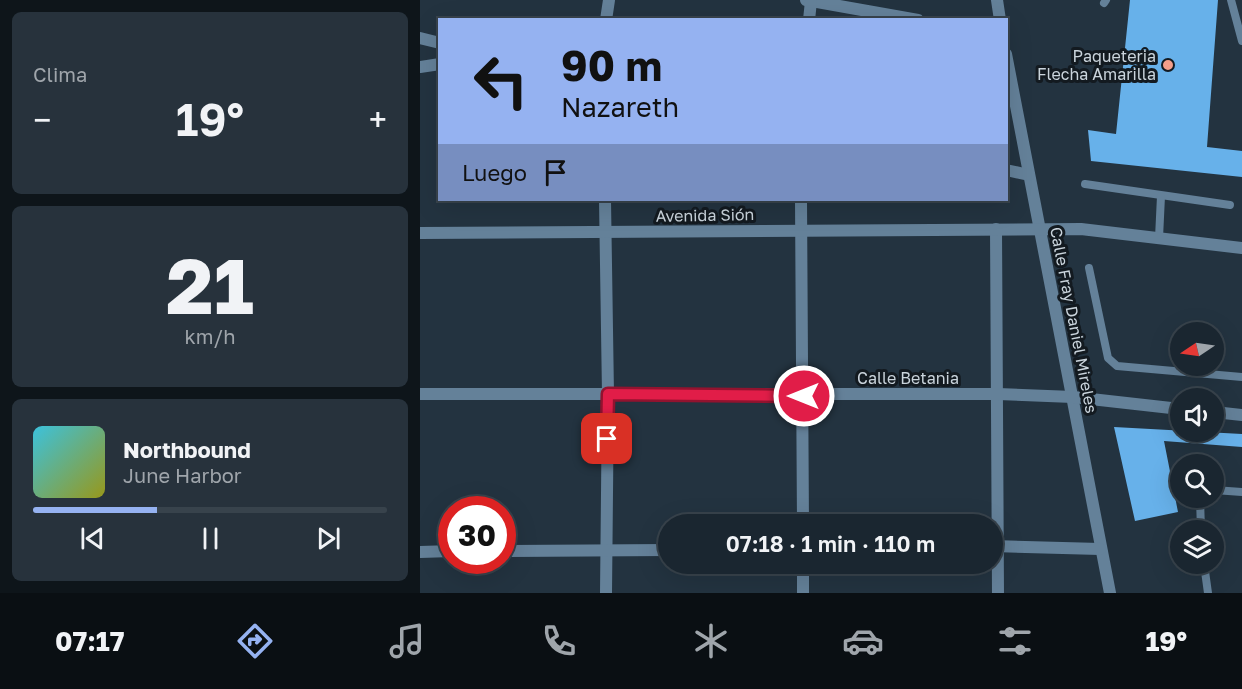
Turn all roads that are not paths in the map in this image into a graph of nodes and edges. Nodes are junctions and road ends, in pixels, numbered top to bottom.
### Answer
1 (609, 0) edge
2 (997, 0) edge
3 (1231, 0) edge
4 (808, 1) edge
5 (841, 3) edge
6 (606, 18) edge
7 (809, 18) edge
8 (909, 18) edge
9 (1000, 18) edge
10 (420, 38) edge
11 (1242, 41) edge
12 (438, 42) edge
13 (438, 64) edge
14 (1008, 65) edge
15 (420, 67) edge
16 (1008, 170) edge
17 (1029, 175) junction
18 (1084, 184) dead end
19 (1161, 196) junction
20 (605, 201) edge
21 (801, 201) edge
22 (1230, 205) dead end
23 (996, 229) junction
24 (801, 230) junction
25 (1040, 230) junction
26 (420, 233) edge
27 (605, 233) junction
28 (1159, 238) junction
29 (1242, 248) edge
30 (1089, 268) dead end
31 (1242, 377) edge
32 (420, 394) edge
33 (608, 394) junction
34 (999, 394) junction
35 (804, 396) junction
36 (1073, 397) junction
37 (1170, 408) edge
38 (1224, 413) edge
39 (1242, 415) edge
40 (1224, 490) edge
41 (1242, 492) edge
42 (803, 514) edge
43 (996, 514) edge
44 (1003, 546) edge
45 (1100, 549) junction
46 (606, 550) junction
47 (658, 550) edge
48 (438, 551) edge
49 (516, 551) edge
50 (420, 552) edge
51 (803, 574) edge
52 (997, 574) edge
53 (1205, 574) edge
54 (606, 593) edge
55 (803, 593) edge
56 (998, 593) edge
57 (1110, 593) edge
58 (1208, 593) edge

1 - 6 street
2 - 9 street
3 - 11 lane
4 - 5 street
4 - 7 street
5 - 8 street
10 - 12 street
13 - 15 street
14 - 17 street, Calle Fray Daniel Mireles
16 - 17 street
17 - 25 street, Calle Fray Daniel Mireles
18 - 19 lane
19 - 22 lane
19 - 28 lane
20 - 27 street
21 - 24 street
23 - 24 street, Avenida Sión
23 - 25 street, Avenida Sión
23 - 34 street
24 - 27 street, Avenida Sión
24 - 35 street
25 - 28 street, Avenida Sión
25 - 36 street, Calle Fray Daniel Mireles
26 - 27 street, Avenida Sión
27 - 33 street
28 - 29 street, Avenida Sión
30 - 31 lane
32 - 33 street, Calle Betania
33 - 35 street, Calle Betania
33 - 46 street
34 - 35 street, Calle Betania
34 - 36 street, Calle Betania
34 - 43 street
35 - 42 street
36 - 37 street, Calle Betania
36 - 45 street, Calle Fray Daniel Mireles
38 - 39 street
40 - 41 lane
44 - 45 street
45 - 57 street, Calle Fray Daniel Mireles
46 - 47 street
46 - 49 street
46 - 54 street
48 - 50 street
51 - 55 street
52 - 56 street
53 - 58 lane

